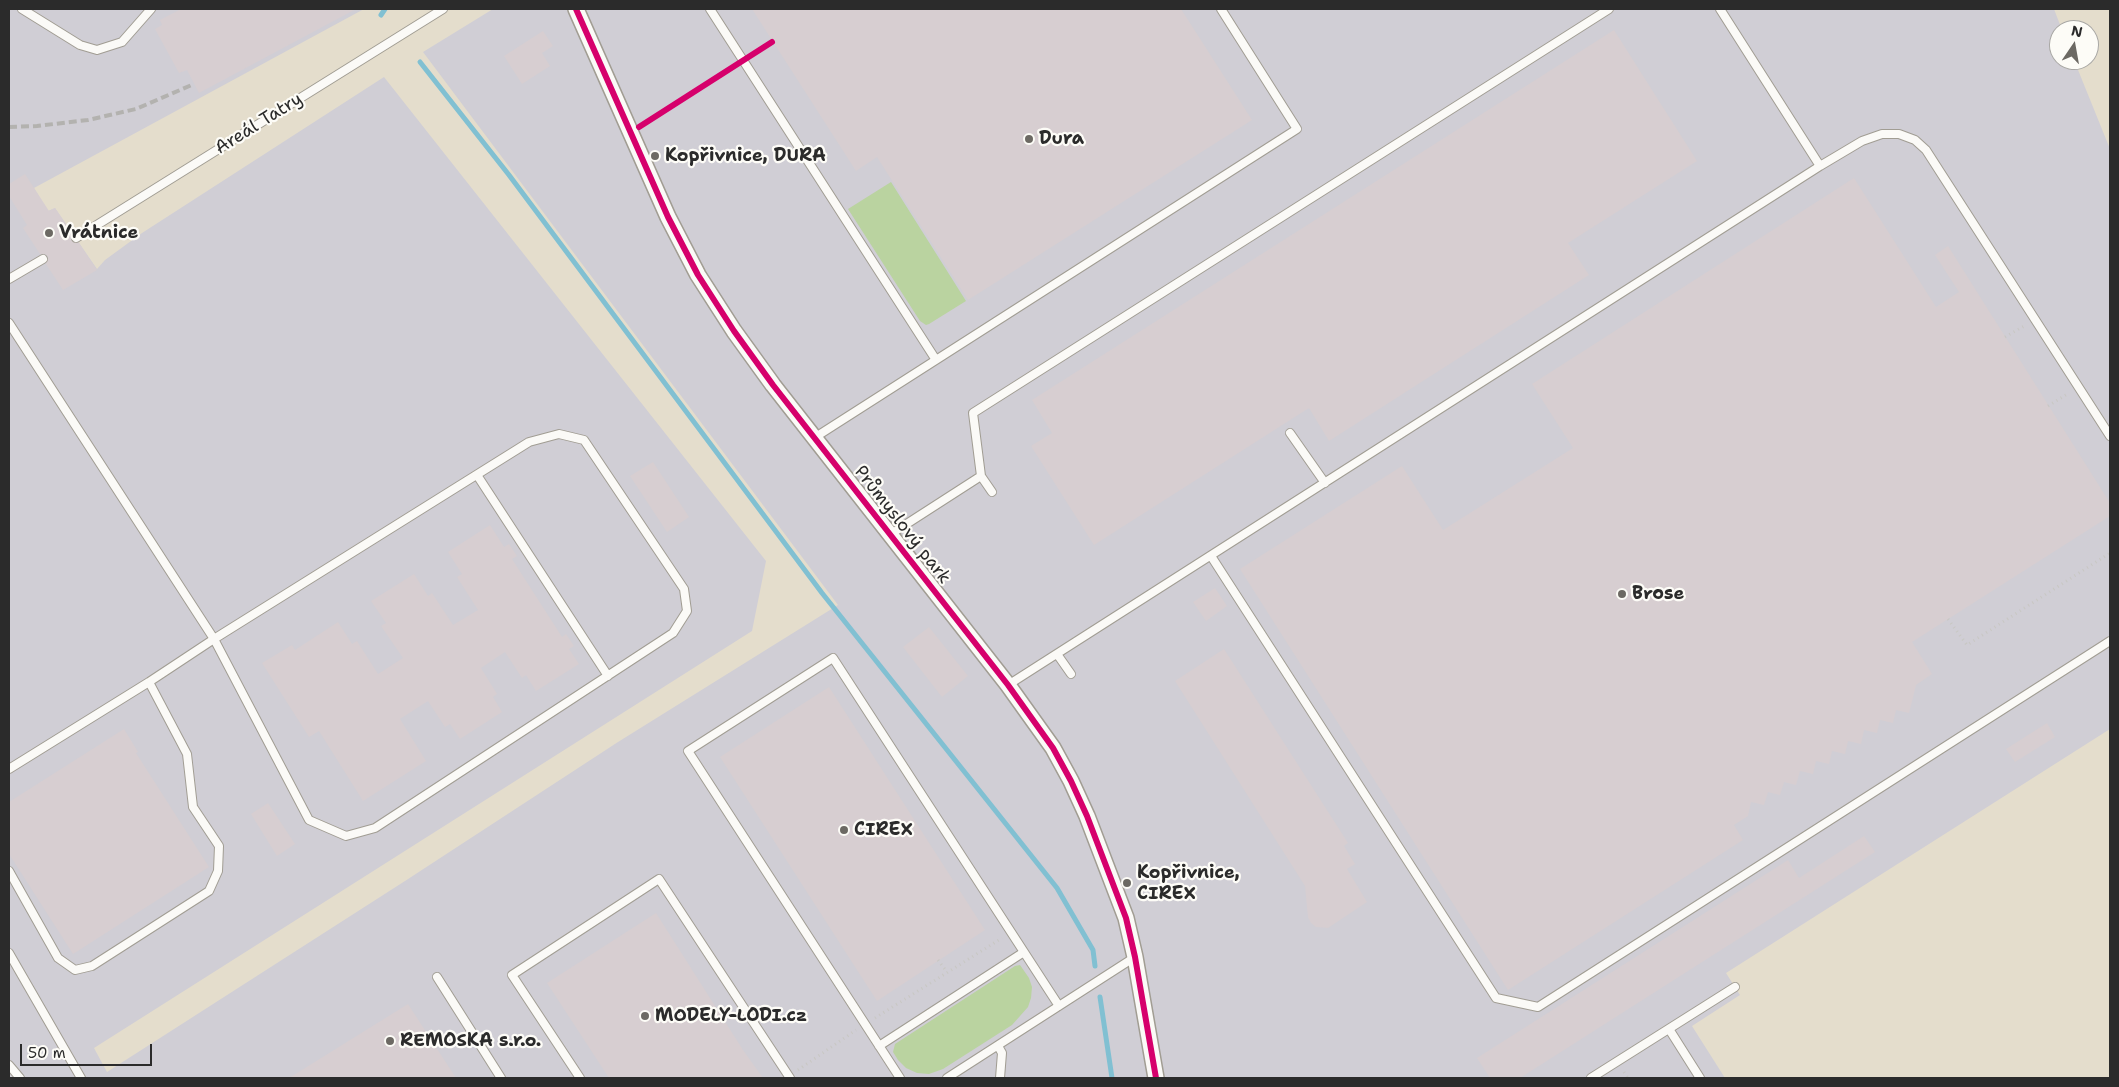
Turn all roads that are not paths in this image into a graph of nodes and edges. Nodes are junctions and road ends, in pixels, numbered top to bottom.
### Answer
1 (22, 9) edge
2 (151, 9) edge
3 (443, 9) edge
4 (576, 9) edge
5 (710, 9) edge
6 (1221, 9) edge
7 (1609, 9) edge
8 (1720, 9) edge
9 (1820, 166) junction
10 (76, 238) dead end
11 (43, 259) dead end
12 (9, 278) edge
13 (9, 323) edge
14 (936, 360) junction
15 (1290, 433) dead end
16 (2110, 436) edge
17 (814, 438) junction
18 (476, 475) junction
19 (981, 476) junction
20 (1325, 483) junction
21 (992, 492) dead end
22 (891, 534) junction
23 (1211, 556) junction
24 (214, 639) junction
25 (2110, 641) edge
26 (1057, 654) junction
27 (1071, 674) dead end
28 (608, 676) junction
29 (149, 682) junction
30 (1008, 685) junction
31 (9, 769) edge
32 (9, 871) edge
33 (1024, 952) junction
34 (9, 953) edge
35 (1135, 957) junction
36 (437, 977) dead end
37 (1735, 987) dead end
38 (1059, 1006) junction
39 (1669, 1029) junction
40 (878, 1046) junction
41 (998, 1046) junction
42 (9, 1065) edge
43 (20, 1078) edge
44 (81, 1078) edge
45 (501, 1078) edge
46 (580, 1078) edge
47 (790, 1078) edge
48 (900, 1078) edge
49 (948, 1078) edge
50 (1000, 1078) edge
51 (1156, 1078) edge
52 (1592, 1078) edge
53 (1700, 1078) edge

1 - 2 lane
3 - 10 lane, Areál Tatry
4 - 17 street, Průmyslový park
5 - 14 lane
6 - 14 lane
7 - 19 lane
8 - 9 lane
9 - 16 lane
9 - 20 lane
11 - 12 lane
13 - 24 lane
14 - 17 lane
15 - 20 lane
17 - 22 street, Průmyslový park
18 - 24 lane
18 - 28 lane
18 - 28 lane
19 - 21 lane
19 - 22 lane
20 - 23 lane
22 - 30 street, Průmyslový park
23 - 25 lane
23 - 26 lane
24 - 28 lane
24 - 29 lane
26 - 27 lane
26 - 30 lane
29 - 31 lane
29 - 32 lane
30 - 35 street, Průmyslový park
33 - 38 lane
33 - 40 lane
33 - 40 lane
34 - 44 lane
35 - 38 lane
35 - 51 street, Průmyslový park
36 - 45 lane
37 - 39 lane
38 - 41 lane
39 - 52 lane
39 - 53 lane
40 - 48 lane
41 - 49 lane
41 - 50 lane
42 - 43 lane
46 - 47 lane

